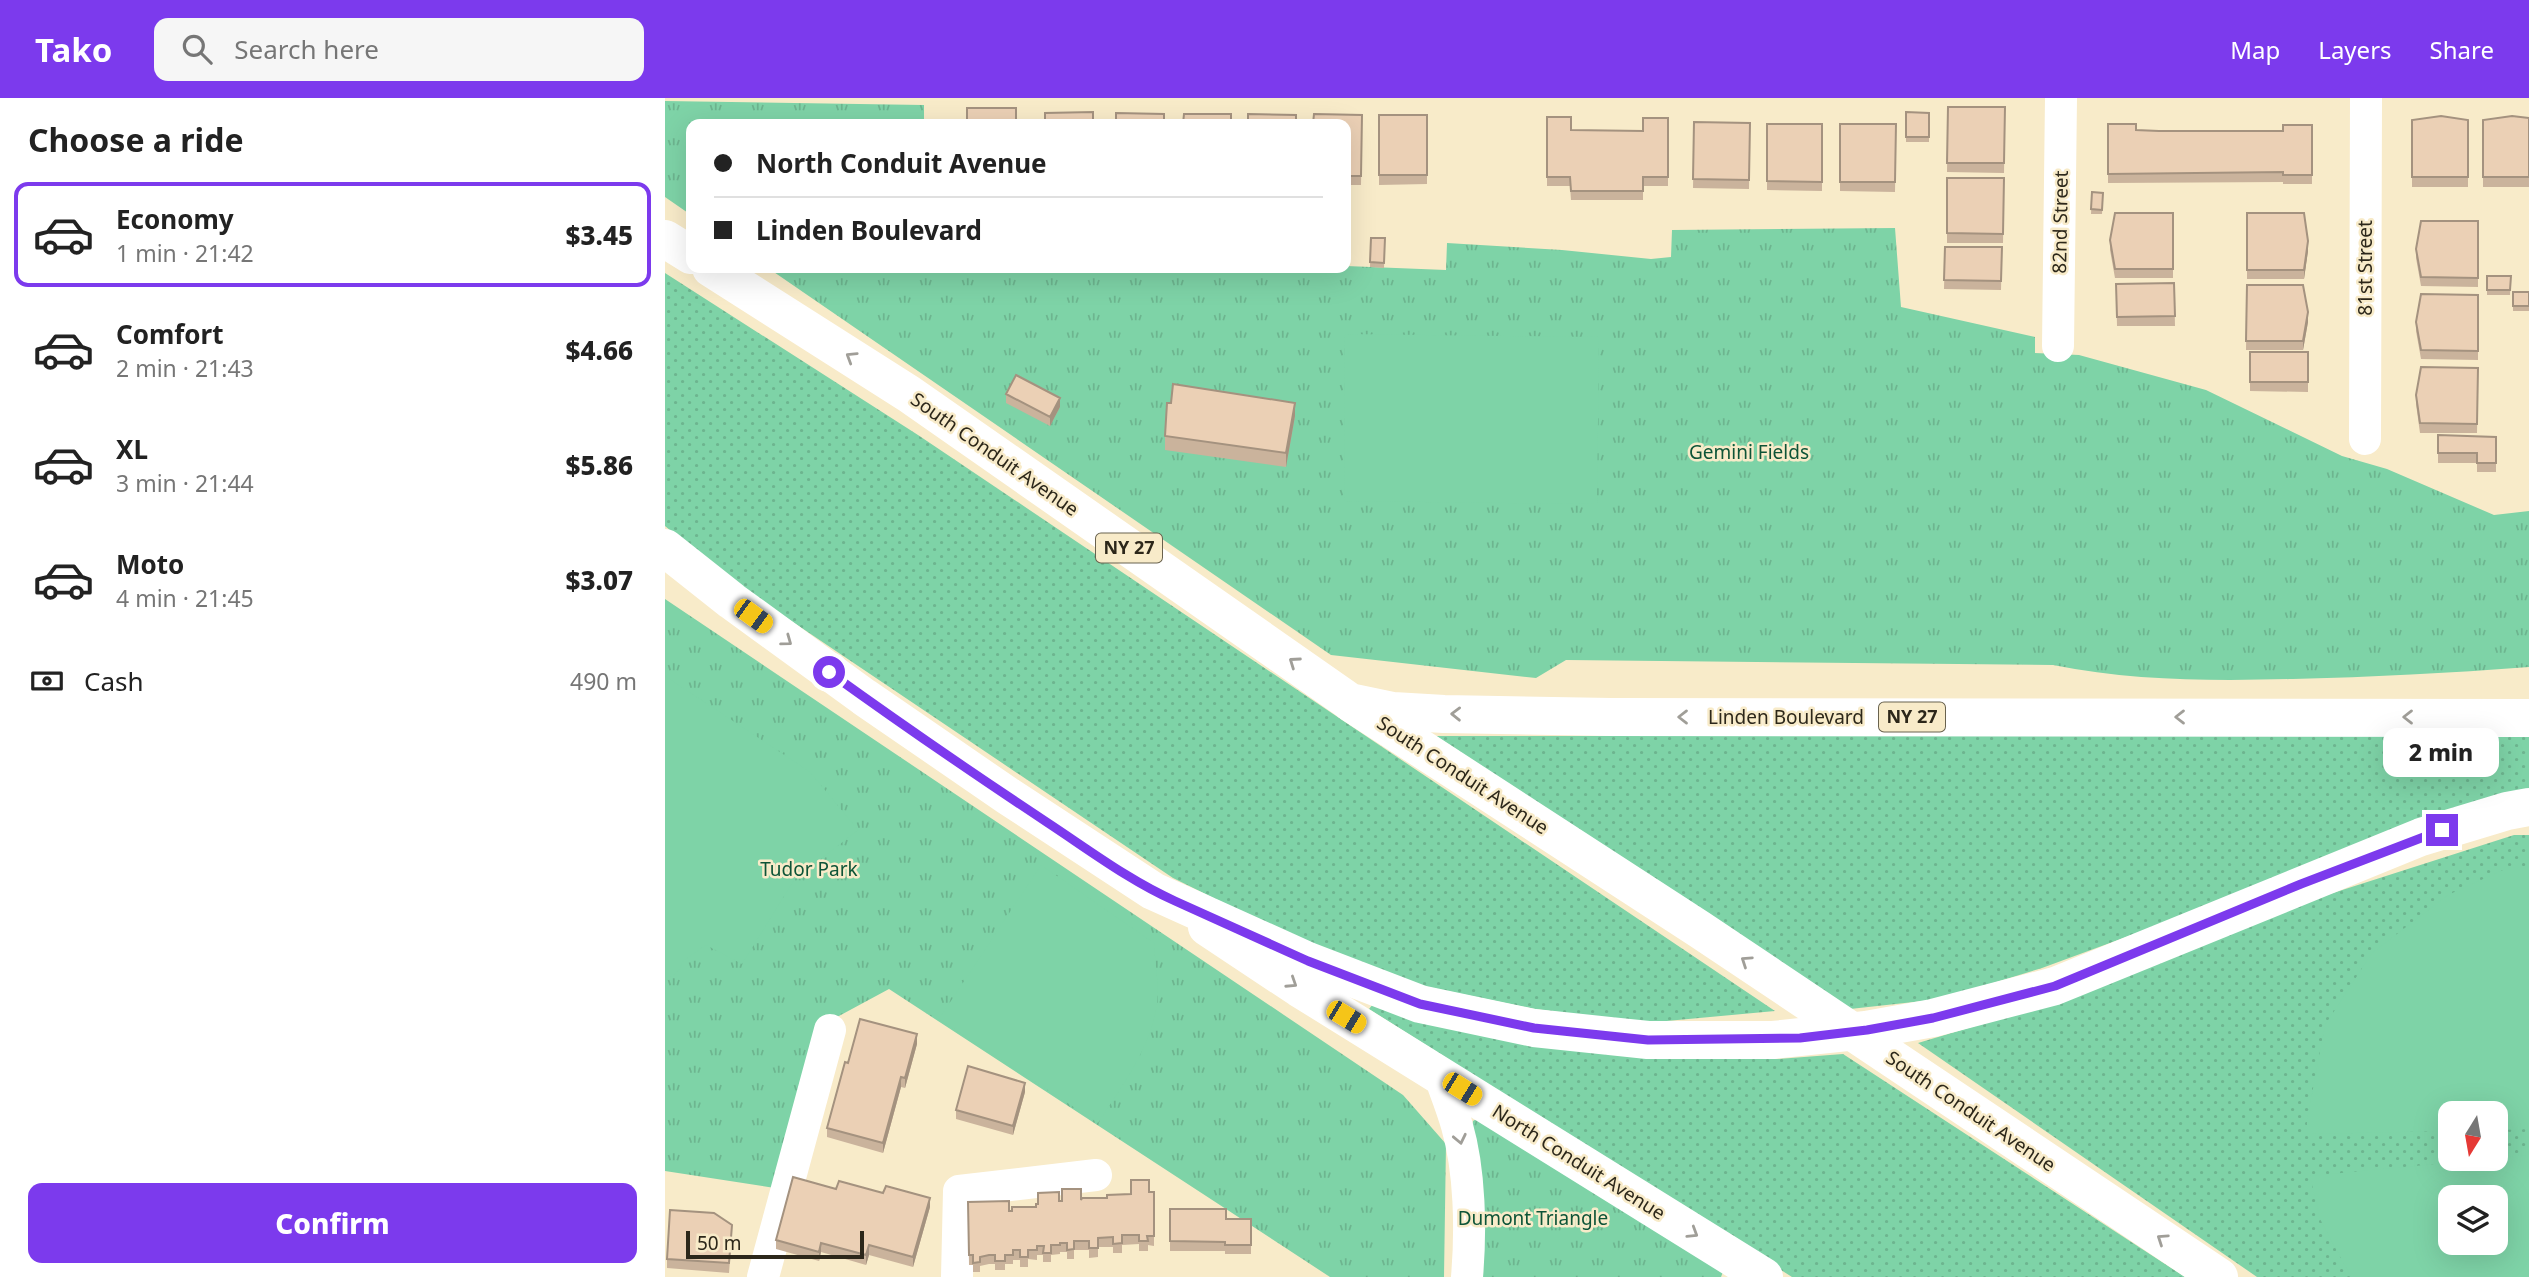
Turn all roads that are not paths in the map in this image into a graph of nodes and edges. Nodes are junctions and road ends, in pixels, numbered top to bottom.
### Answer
1 (2061, 98) edge
2 (2366, 98) edge
3 (665, 239) edge
4 (686, 253) edge
5 (719, 273) edge
6 (2058, 346) dead end
7 (2365, 439) dead end
8 (665, 548) edge
9 (665, 563) edge
10 (732, 601) junction
11 (1350, 702) junction
12 (2529, 708) edge
13 (2476, 718) junction
14 (2529, 718) edge
15 (2521, 810) edge
16 (1153, 891) junction
17 (830, 1030) dead end
18 (1439, 1074) junction
19 (1095, 1175) dead end
20 (763, 1277) edge
21 (957, 1277) edge
22 (1467, 1277) edge
23 (1764, 1277) edge
24 (2219, 1277) edge

1 - 6 street, 82nd Street
2 - 7 street, 81st Street
3 - 4 main road
11 -> 5 main road, South Conduit Avenue / NY 27
8 - 10 main road, North Conduit Avenue
9 - 10 street, North Conduit Avenue
10 -> 16 main road, North Conduit Avenue
13 -> 11 main road, Linden Boulevard / NY 27
24 -> 11 main road, South Conduit Avenue
12 - 13 street, Linden Boulevard
13 - 14 main road, Linden Boulevard / NY 27
15 - 16 main road
16 -> 18 main road, North Conduit Avenue
17 - 20 street
18 -> 22 street
18 -> 23 main road, North Conduit Avenue
19 - 21 street

